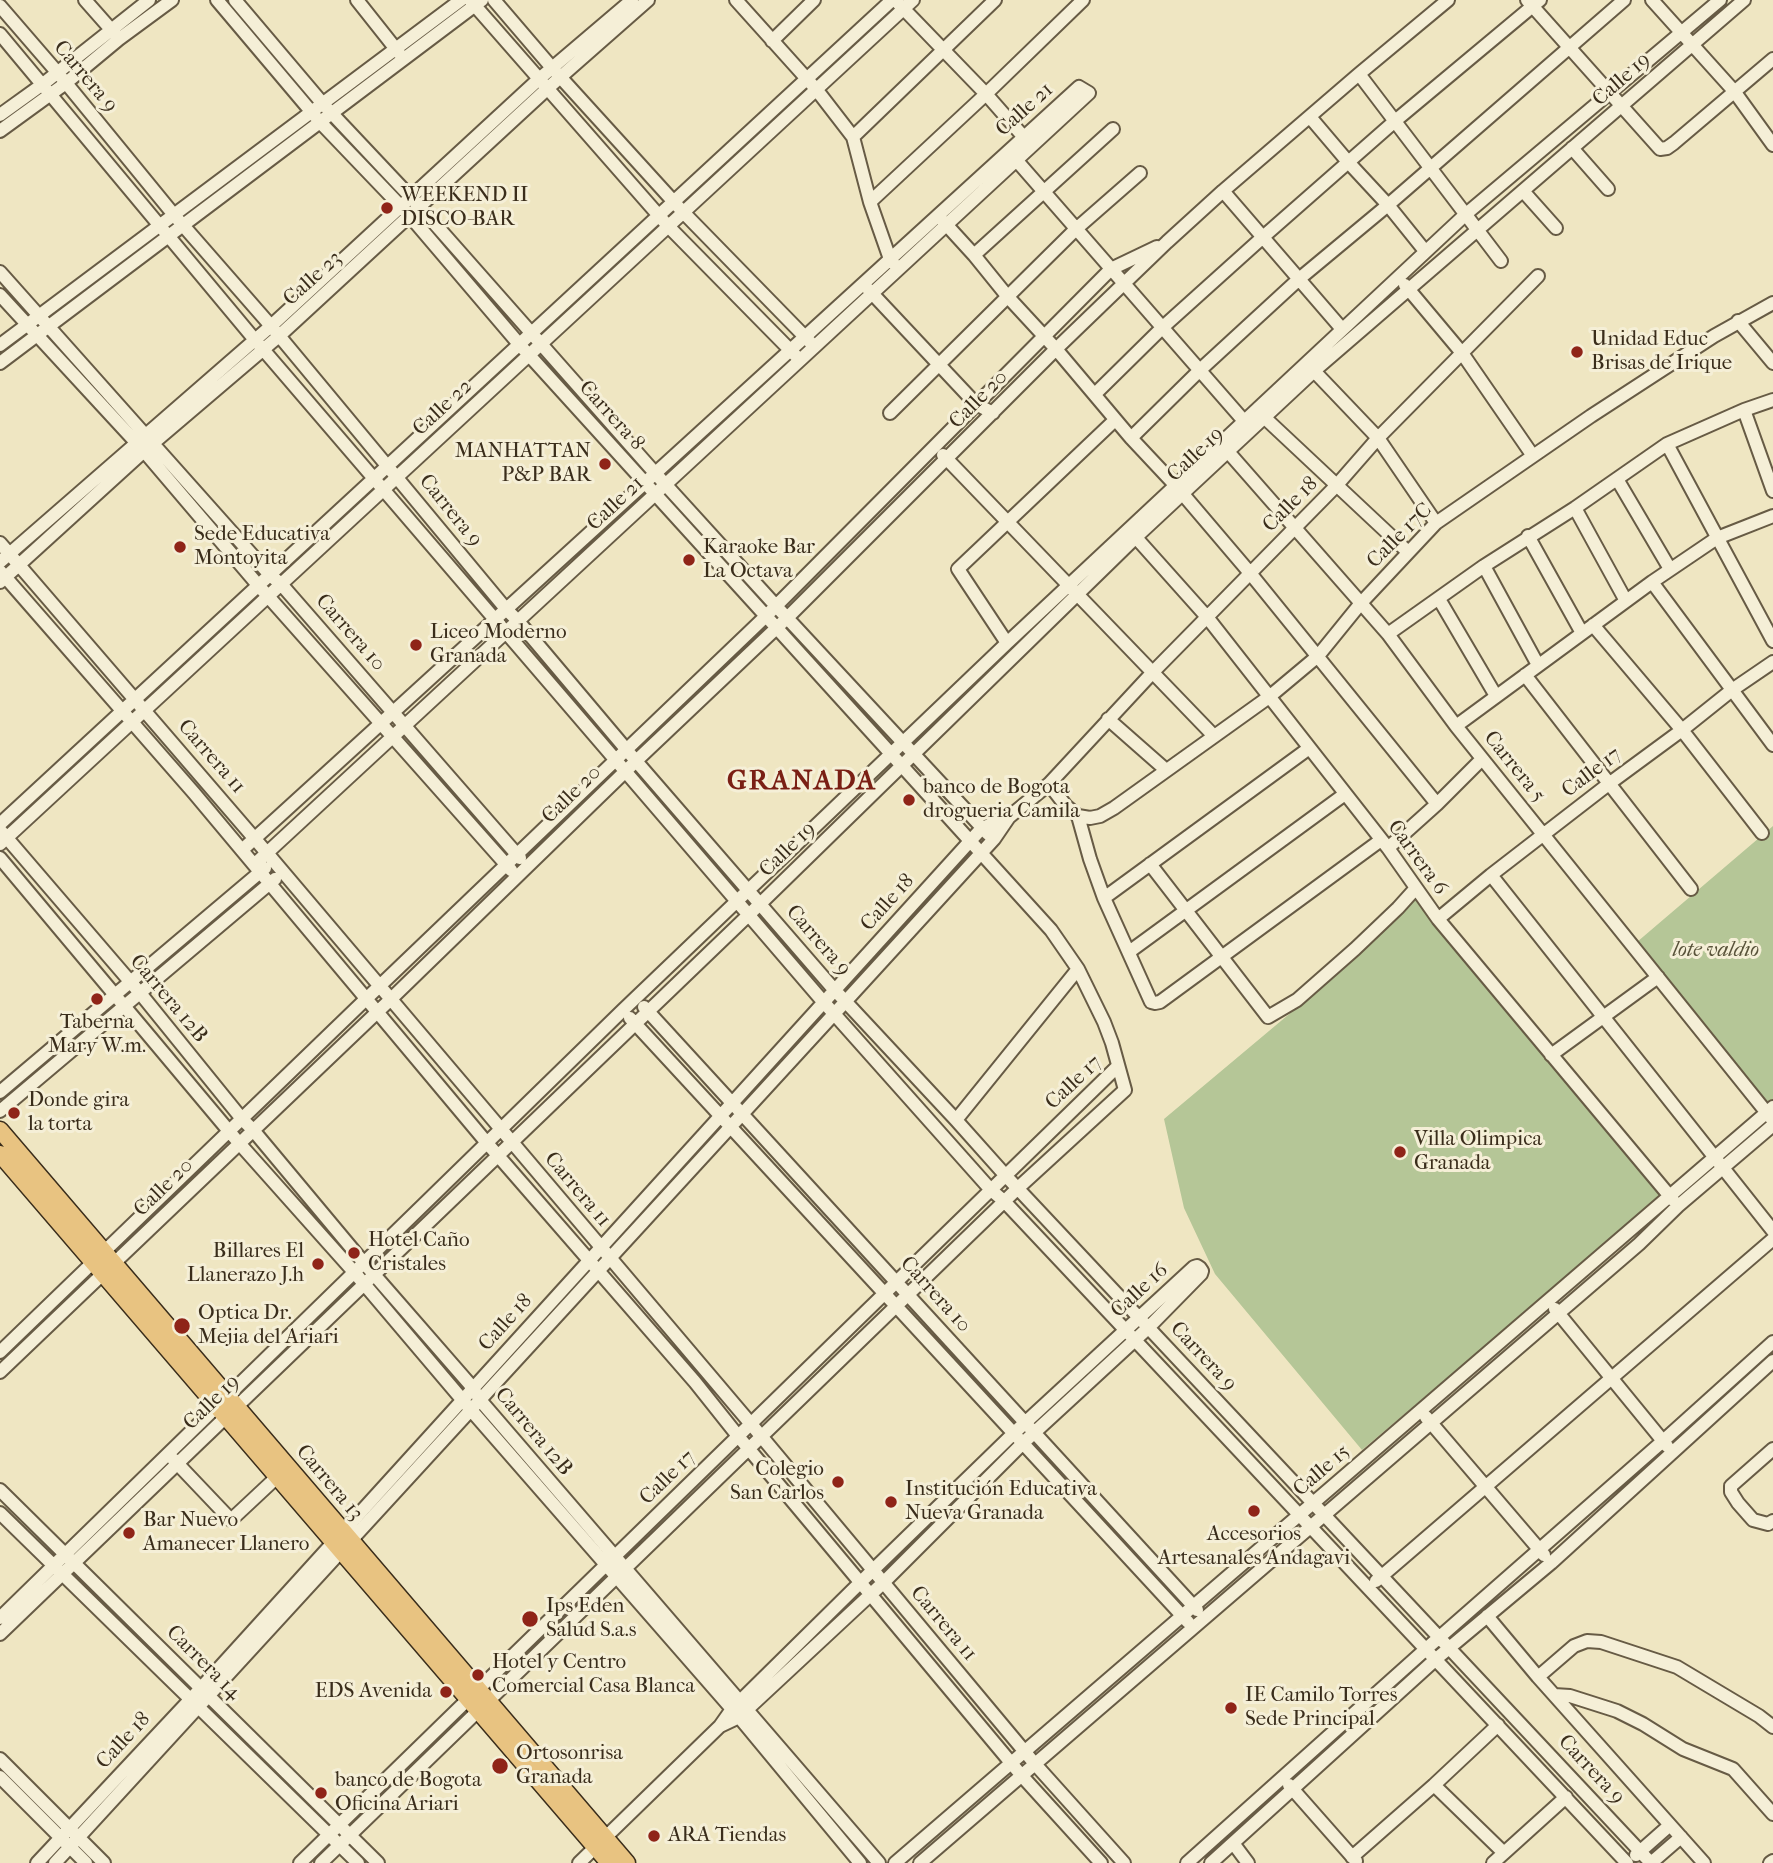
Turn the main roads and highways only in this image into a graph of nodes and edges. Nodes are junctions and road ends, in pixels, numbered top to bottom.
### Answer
1 (0, 1130) edge
2 (0, 1154) edge
3 (103, 1263) junction
4 (226, 1407) junction
5 (342, 1541) junction
6 (600, 1842) junction
7 (609, 1863) edge
8 (627, 1863) edge

1 - 3 main road, Carrera 13
2 - 3 main road, Carrera 13
3 - 4 main road, Carrera 13
4 - 5 main road, Carrera 13
4 - 5 main road, Carrera 13
5 - 6 main road, Carrera 13
6 - 7 main road, Carrera 13
6 - 8 main road, Carrera 13

